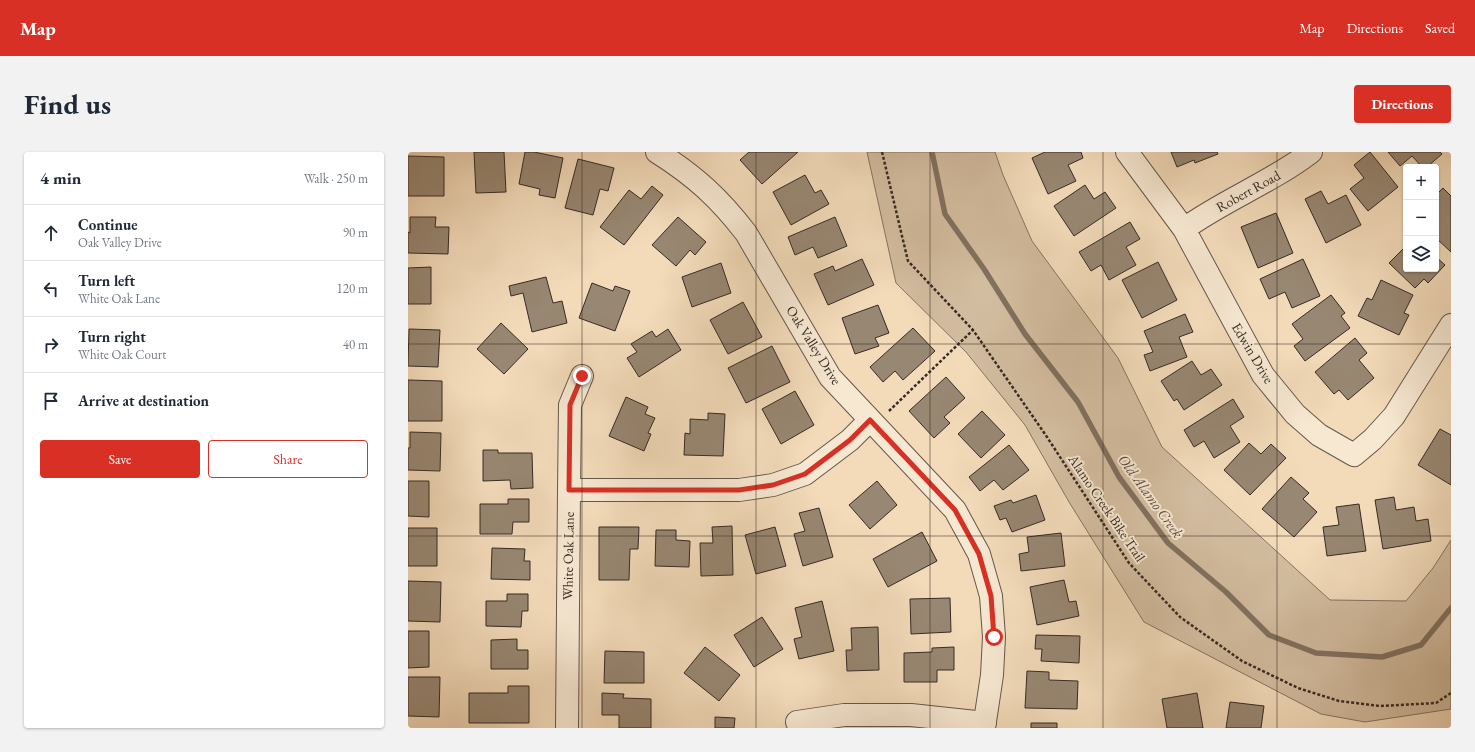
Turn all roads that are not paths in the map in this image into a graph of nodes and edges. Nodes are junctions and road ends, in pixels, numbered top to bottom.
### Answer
1 (657, 152) edge
2 (1127, 152) edge
3 (1311, 152) edge
4 (1184, 229) junction
5 (1451, 325) edge
6 (582, 376) dead end
7 (878, 417) junction
8 (569, 490) junction
9 (797, 722) dead end
10 (984, 726) edge
11 (567, 728) edge

1 - 7 street, Oak Valley Drive
2 - 4 street, Edwin Drive
3 - 4 street, Robert Road
4 - 5 street, Edwin Drive
6 - 8 street, White Oak Lane
7 - 8 street
7 - 10 street, Oak Valley Drive
8 - 11 street, White Oak Lane
9 - 10 street

